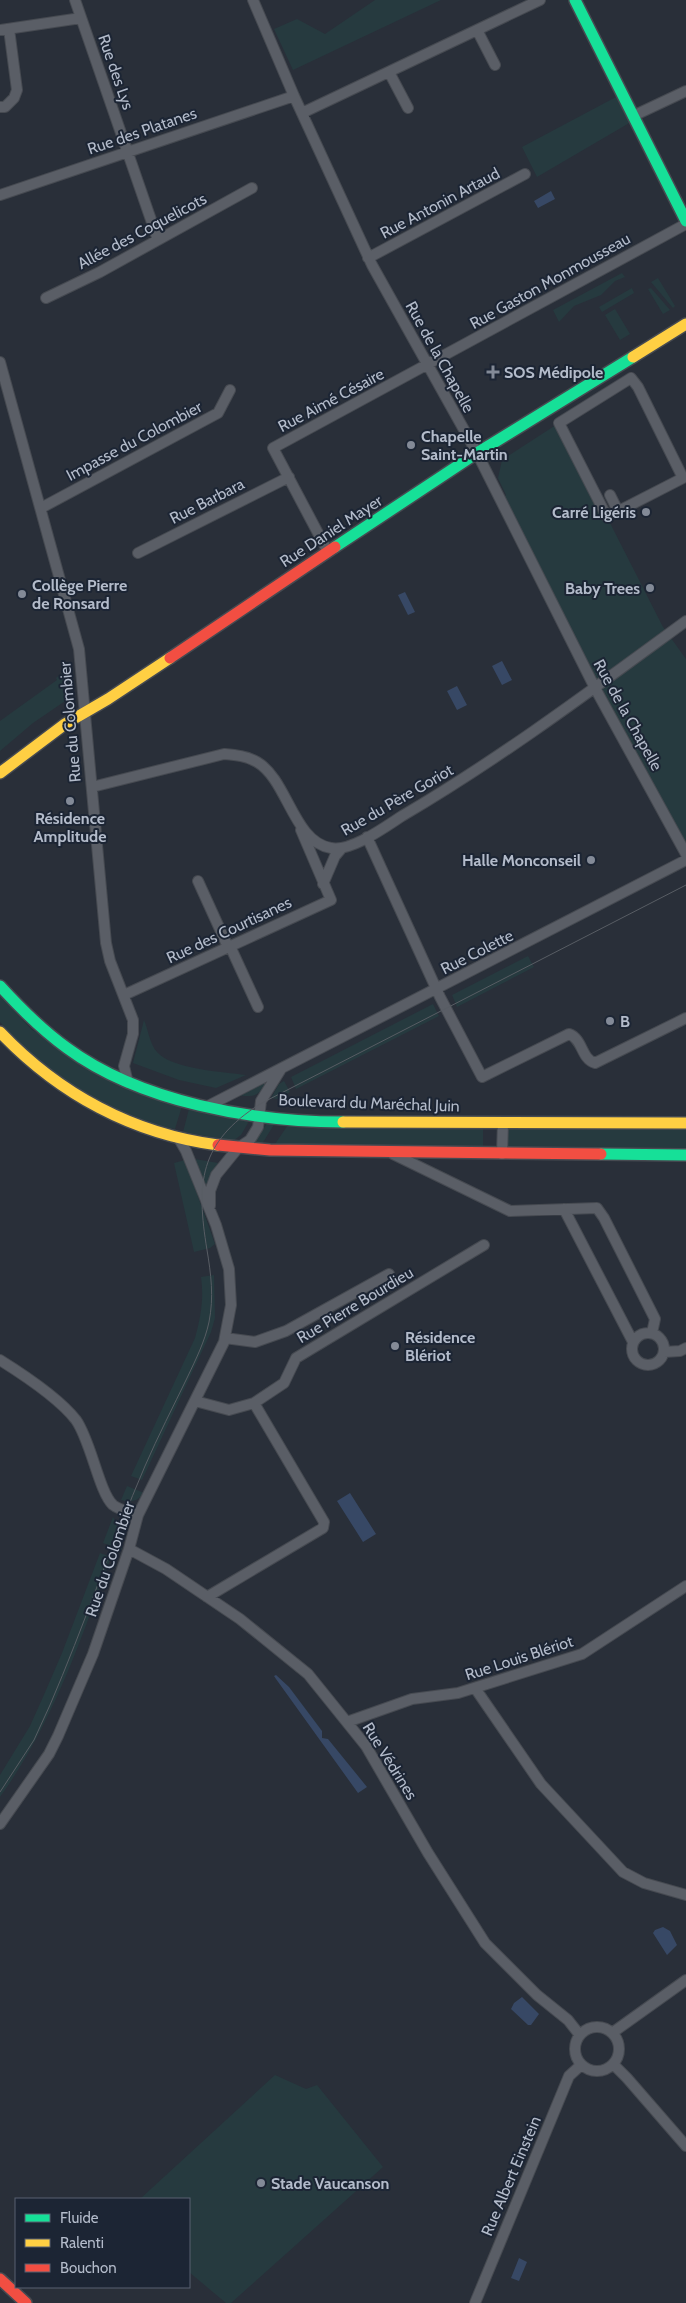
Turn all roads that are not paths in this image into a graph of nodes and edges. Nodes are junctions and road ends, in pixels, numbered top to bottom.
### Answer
1 (75, 0) edge
2 (253, 0) edge
3 (540, 0) edge
4 (575, 0) edge
5 (81, 18) junction
6 (5, 29) edge
7 (477, 30) junction
8 (495, 65) dead end
9 (389, 72) junction
10 (686, 91) edge
11 (294, 96) junction
12 (0, 107) edge
13 (408, 108) dead end
14 (302, 113) junction
15 (633, 116) junction
16 (128, 152) junction
17 (525, 174) dead end
18 (252, 188) dead end
19 (0, 195) edge
20 (686, 223) edge
21 (158, 240) junction
22 (368, 258) junction
23 (46, 298) dead end
24 (686, 324) edge
25 (0, 362) edge
26 (428, 366) junction
27 (230, 390) dead end
28 (477, 453) junction
29 (684, 473) edge
30 (288, 477) junction
31 (610, 495) dead end
32 (616, 507) junction
33 (41, 508) junction
34 (605, 512) junction
35 (328, 552) junction
36 (138, 553) dead end
37 (686, 621) edge
38 (595, 688) junction
39 (85, 713) junction
40 (0, 773) edge
41 (92, 788) junction
42 (299, 824) junction
43 (367, 837) junction
44 (341, 849) junction
45 (686, 854) edge
46 (686, 860) edge
47 (198, 881) dead end
48 (323, 884) junction
49 (229, 947) junction
50 (0, 986) edge
51 (436, 990) junction
52 (124, 995) junction
53 (258, 1006) dead end
54 (686, 1018) edge
55 (0, 1032) edge
56 (282, 1069) junction
57 (128, 1083) junction
58 (208, 1106) junction
59 (258, 1114) junction
60 (503, 1122) junction
61 (686, 1124) edge
62 (179, 1139) junction
63 (238, 1148) junction
64 (390, 1152) junction
65 (502, 1154) junction
66 (686, 1155) edge
67 (564, 1209) junction
68 (210, 1210) junction
69 (484, 1245) dead end
70 (389, 1274) dead end
71 (652, 1333) junction
72 (225, 1338) junction
73 (633, 1342) junction
74 (686, 1348) edge
75 (664, 1352) junction
76 (0, 1360) edge
77 (195, 1401) junction
78 (254, 1403) junction
79 (138, 1515) junction
80 (129, 1549) junction
81 (686, 1586) edge
82 (207, 1597) junction
83 (475, 1688) junction
84 (347, 1722) junction
85 (0, 1824) edge
86 (686, 1895) edge
87 (686, 1980) edge
88 (612, 2033) junction
89 (579, 2034) junction
90 (613, 2064) junction
91 (581, 2065) junction
92 (686, 2146) edge
93 (0, 2279) edge
94 (26, 2303) edge
95 (475, 2303) edge

1 - 5 street, Rue des Lys
2 - 11 street, Rue de la Chapelle
3 - 7 street
4 - 15 main road
5 - 6 street
5 - 16 street, Rue des Lys
6 - 12 street
7 - 8 street
7 - 9 street
9 - 13 street
9 - 14 street
10 - 15 street
11 - 14 street, Rue de la Chapelle
11 - 16 street, Rue des Platanes
14 - 22 street, Rue de la Chapelle
15 - 20 main road
16 - 19 street, Rue des Platanes
16 - 21 street, Rue des Lys
17 - 22 street, Rue Antonin Artaud
18 - 21 street, Allée des Coquelicots
20 - 26 street, Rue Gaston Monmousseau
21 - 23 street, Allée des Coquelicots
22 - 26 street, Rue de la Chapelle
24 - 28 main road, Rue Daniel Mayer
25 - 33 street, Rue du Colombier
26 - 28 street, Rue de la Chapelle
26 - 30 street, Rue Aimé Césaire
27 - 33 street, Impasse du Colombier
28 - 35 main road, Rue Daniel Mayer
28 - 38 street, Rue de la Chapelle
29 - 32 street
29 - 34 street
29 - 34 street
30 - 35 street, Rue Aimé Césaire
30 - 36 street, Rue Barbara
31 - 32 street
32 - 34 street
33 - 39 street, Rue du Colombier
35 - 39 main road, Rue Daniel Mayer
37 - 38 street, Rue du Père Goriot
38 - 43 street, Rue du Père Goriot
38 - 45 street, Rue de la Chapelle
39 - 40 main road, Rue Daniel Mayer
39 - 41 street, Rue du Colombier
41 - 42 street, Rue du Père Goriot
41 - 52 street, Rue du Colombier
42 - 44 street, Rue du Père Goriot
42 - 48 street, Rue des Courtisanes
43 - 44 street, Rue du Père Goriot
43 - 51 street
44 - 48 street, Rue des Courtisanes
46 - 51 street, Rue Colette
47 - 49 street
48 - 49 street, Rue des Courtisanes
49 - 52 street, Rue des Courtisanes
49 - 53 street
50 - 57 main road, Boulevard du Maréchal Juin
51 - 54 street
51 - 56 street, Rue Colette
52 - 57 street, Rue du Colombier
55 - 62 main road
56 - 58 street, Rue Colette
56 - 59 street, Rue Colette
57 - 58 main road, Boulevard du Maréchal Juin
58 - 59 main road, Boulevard du Maréchal Juin
59 - 60 main road, Boulevard du Maréchal Juin
59 - 63 street, Rue Colette
60 - 61 main road, Boulevard du Maréchal Juin
60 - 65 street
62 - 63 main road
62 - 68 street, Rue du Colombier
63 - 64 main road
63 - 68 street, Rue du Colombier
64 - 65 main road
64 - 67 street
65 - 66 main road
67 - 71 street
67 - 73 street
68 - 72 street, Rue du Colombier
69 - 78 street, Rue Pierre Bourdieu
70 - 72 street
71 - 73 street
71 - 75 street
72 - 77 street, Rue du Colombier
73 - 75 street
74 - 75 street
76 - 79 street
77 - 78 street, Rue Pierre Bourdieu
77 - 79 street, Rue du Colombier
78 - 82 street
79 - 80 street, Rue du Colombier
80 - 82 street, Rue Védrines
80 - 85 street, Rue du Colombier
81 - 83 street, Rue Louis Blériot
82 - 84 street, Rue Védrines
83 - 84 street, Rue Louis Blériot
83 - 86 street
84 - 89 street, Rue Védrines
87 - 88 street
88 - 89 street
88 - 90 street
89 - 91 street
90 - 91 street
90 - 92 street
91 - 95 street, Rue Albert Einstein
93 - 94 main road

